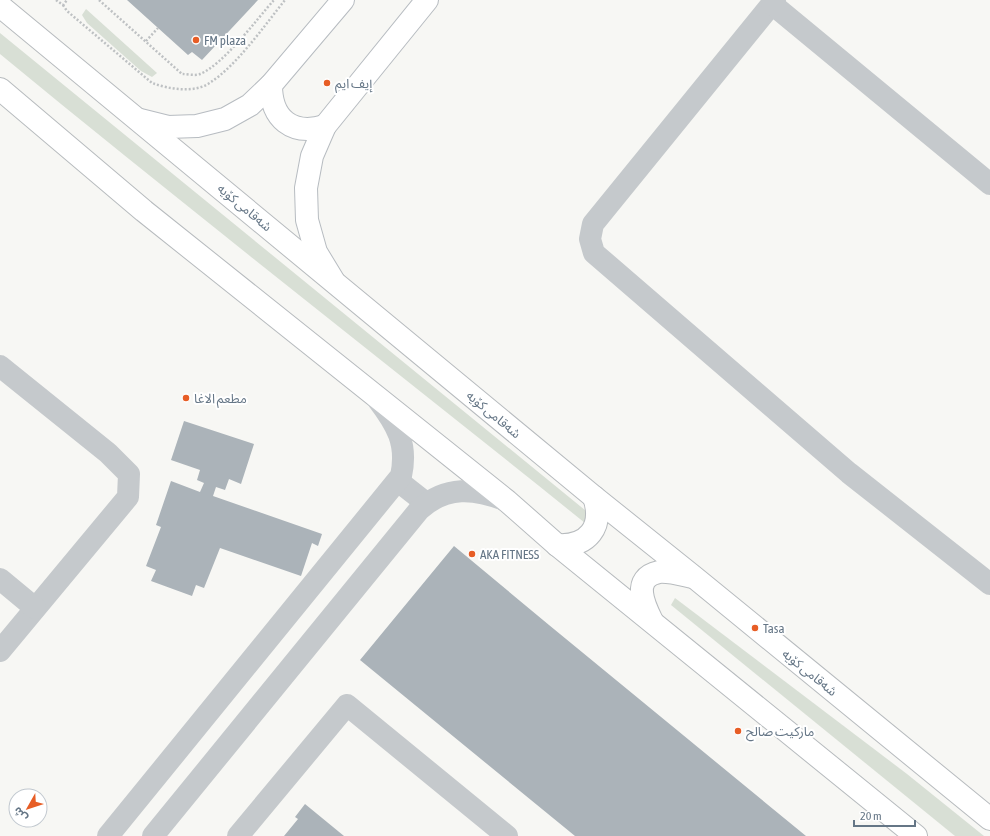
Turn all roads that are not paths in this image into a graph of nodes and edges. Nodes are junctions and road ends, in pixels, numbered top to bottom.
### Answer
1 (343, 0) edge
2 (427, 0) edge
3 (774, 2) edge
4 (0, 6) edge
5 (271, 85) junction
6 (0, 88) edge
7 (140, 120) junction
8 (325, 126) junction
9 (990, 184) edge
10 (333, 280) junction
11 (0, 366) edge
12 (374, 394) junction
13 (398, 481) junction
14 (594, 497) junction
15 (507, 501) junction
16 (426, 504) junction
17 (557, 545) junction
18 (694, 577) junction
19 (0, 579) edge
20 (990, 584) edge
21 (36, 608) junction
22 (653, 623) junction
23 (0, 651) edge
24 (990, 820) edge
25 (108, 836) edge
26 (153, 836) edge
27 (238, 836) edge
28 (507, 836) edge
29 (916, 836) edge

1 - 5 main road
2 - 8 main road
3 - 9 street
3 - 20 street
4 - 7 main road, شەقامی کۆیە
5 - 7 main road
5 - 8 main road
6 - 12 main road
7 - 10 main road, شەقامی کۆیە
8 - 10 main road
10 - 14 main road, شەقامی کۆیە
11 - 21 street
12 - 13 street
12 - 15 main road
13 - 16 street
13 - 25 street
14 - 17 main road
14 - 18 main road, شەقامی کۆیە
15 - 16 street
15 - 17 main road
16 - 26 street
17 - 22 main road
18 - 22 main road
18 - 24 main road, شەقامی کۆیە
19 - 21 street
21 - 23 street
22 - 29 main road
27 - 28 street

